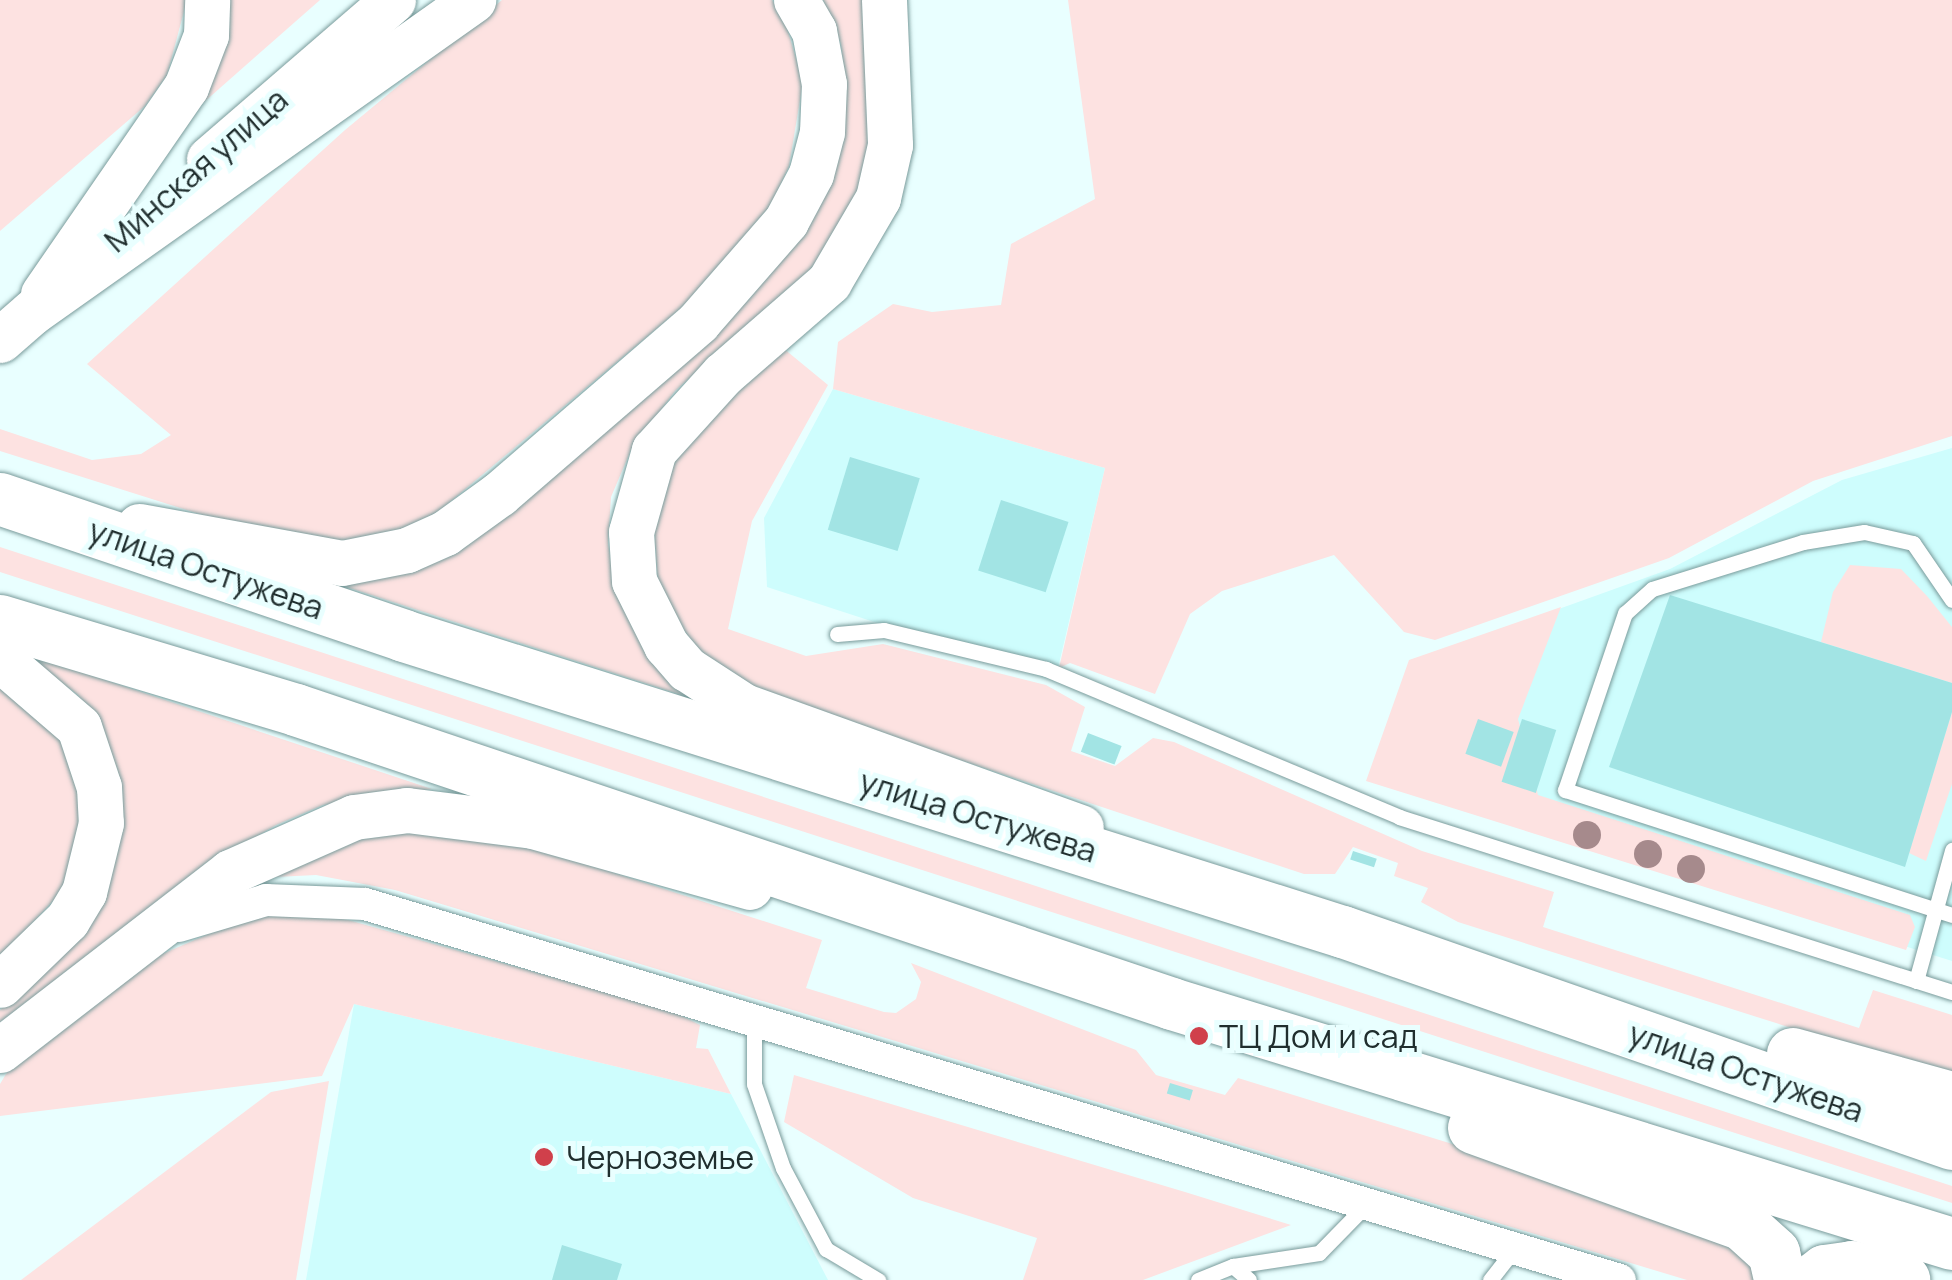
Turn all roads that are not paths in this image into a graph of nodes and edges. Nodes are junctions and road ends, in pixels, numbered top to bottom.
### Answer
1 (207, 0) edge
2 (393, 0) edge
3 (473, 0) edge
4 (796, 0) edge
5 (884, 0) edge
6 (15, 326) edge
7 (0, 498) edge
8 (1952, 600) edge
9 (0, 621) edge
10 (836, 634) dead end
11 (0, 659) edge
12 (1952, 850) edge
13 (1934, 909) junction
14 (1952, 915) edge
15 (1342, 932) junction
16 (94, 977) junction
17 (1916, 980) junction
18 (0, 984) edge
19 (1952, 992) edge
20 (1172, 1004) junction
21 (754, 1022) junction
22 (0, 1050) edge
23 (1952, 1098) edge
24 (1952, 1144) edge
25 (1367, 1203) junction
26 (1952, 1244) edge
27 (1514, 1249) junction
28 (1233, 1266) junction
29 (878, 1280) edge
30 (1198, 1280) edge
31 (1249, 1280) edge
32 (1490, 1280) edge
33 (1620, 1280) edge
34 (1780, 1280) edge
35 (1813, 1280) edge
36 (1904, 1280) edge

1 - 6 street
2 - 6 street, Минская улица
3 - 6 street
4 - 7 street
5 - 15 street
7 - 15 main road, улица Остужева
8 - 13 lane
9 - 20 main road
10 - 17 lane
11 - 18 street
12 - 13 lane
13 - 14 lane
13 - 17 lane
15 - 23 main road
15 - 24 main road, улица Остужева
16 - 20 street
16 - 21 street
16 - 22 street
17 - 19 lane
20 - 26 main road
20 - 34 main road
21 - 25 street
21 - 29 lane
25 - 27 street
25 - 28 lane
27 - 32 lane
27 - 33 street
28 - 30 lane
28 - 31 lane
35 - 36 main road

